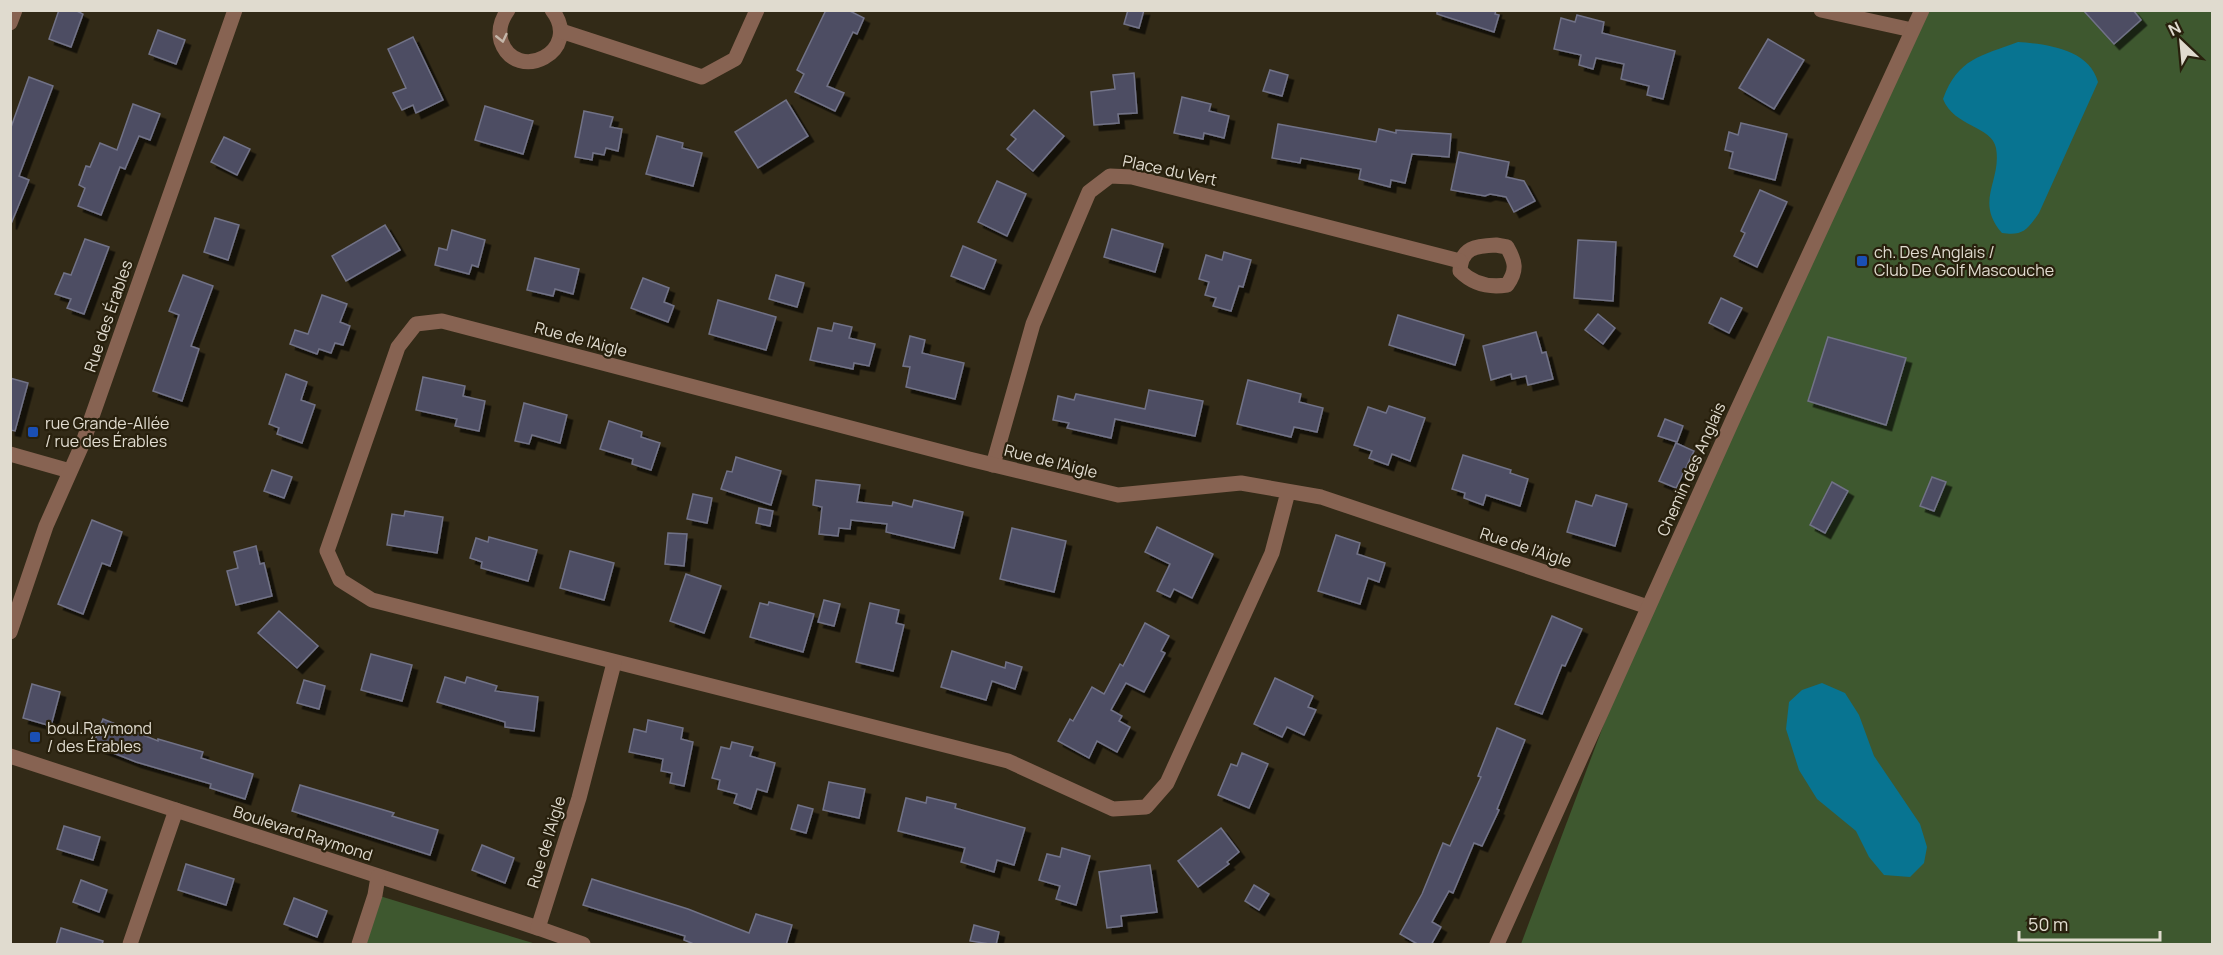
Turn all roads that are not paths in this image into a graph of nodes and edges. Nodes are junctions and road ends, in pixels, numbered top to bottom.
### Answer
1 (15, 10) edge
2 (235, 10) edge
3 (508, 10) edge
4 (552, 10) edge
5 (757, 10) edge
6 (1821, 10) edge
7 (1922, 10) edge
8 (10, 23) edge
9 (1912, 30) junction
10 (561, 31) junction
11 (1460, 261) dead end
12 (10, 454) edge
13 (993, 465) junction
14 (70, 471) junction
15 (1288, 492) junction
16 (1648, 607) junction
17 (10, 632) edge
18 (614, 663) junction
19 (10, 756) edge
20 (176, 810) junction
21 (378, 877) junction
22 (537, 928) junction
23 (582, 944) edge
24 (130, 945) edge
25 (359, 945) edge
26 (1497, 945) edge

1 - 8 street
2 - 14 street, Rue des Érables
3 -> 10 street
4 - 10 street
5 - 10 street
6 - 9 street
7 - 9 street, Chemin des Anglais
9 - 16 street, Chemin des Anglais
11 - 13 street, Place du Vert
12 - 14 street
13 - 15 street, Rue de l'Aigle
13 - 18 street, Rue de l'Aigle
14 - 17 street, Rue des Érables
15 - 16 street, Rue de l'Aigle
15 - 18 street, Rue de l'Aigle
16 - 26 street, Chemin des Anglais
18 - 22 street, Rue de l'Aigle
19 - 20 street, Boulevard Raymond
20 - 21 street, Boulevard Raymond
20 - 24 street
21 - 22 street, Boulevard Raymond
21 - 25 street
22 - 23 street, Boulevard Raymond

